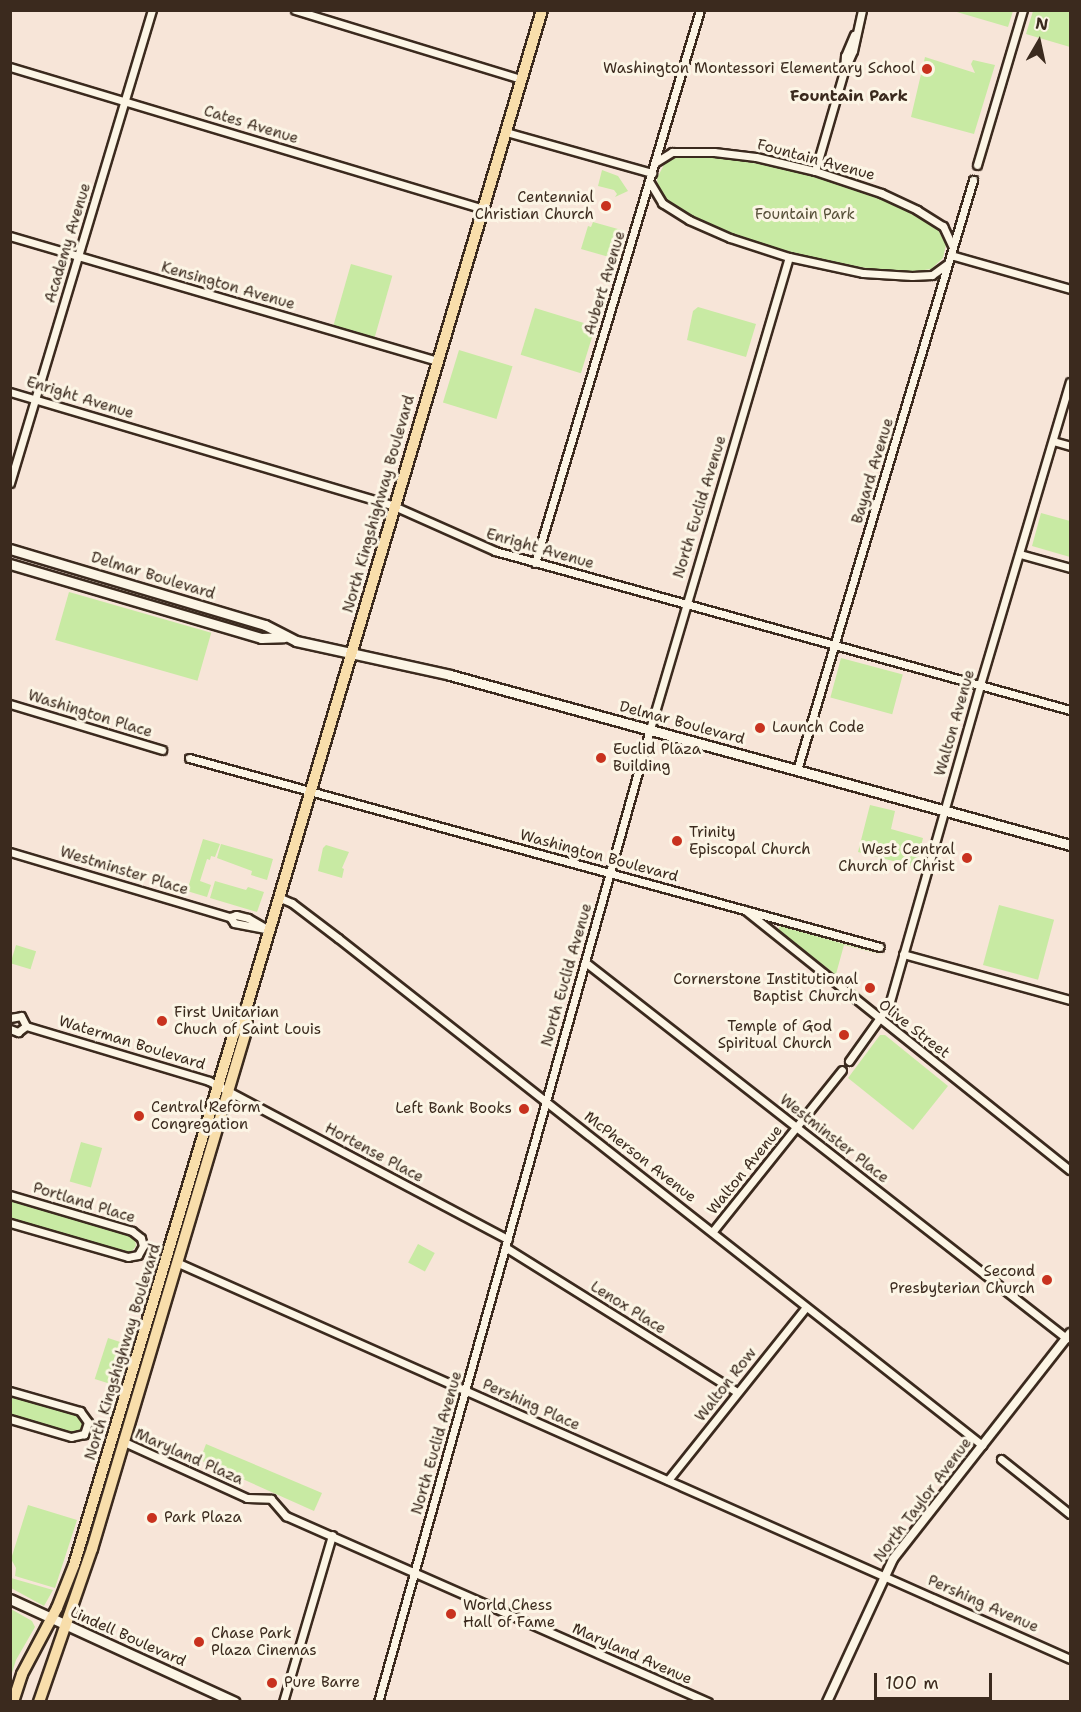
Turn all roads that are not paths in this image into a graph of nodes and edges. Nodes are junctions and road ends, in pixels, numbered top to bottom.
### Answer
1 (152, 10) edge
2 (295, 10) edge
3 (542, 10) edge
4 (700, 10) edge
5 (862, 10) edge
6 (1023, 10) edge
7 (10, 67) edge
8 (521, 79) junction
9 (124, 101) junction
10 (506, 132) junction
11 (655, 163) junction
12 (977, 165) dead end
13 (815, 171) junction
14 (652, 173) junction
15 (973, 180) dead end
16 (649, 181) junction
17 (483, 208) junction
18 (10, 236) edge
19 (953, 247) junction
20 (78, 257) junction
21 (789, 257) junction
22 (950, 259) junction
23 (1071, 289) edge
24 (437, 361) junction
25 (1071, 382) edge
26 (10, 392) edge
27 (35, 399) junction
28 (1053, 441) junction
29 (1071, 446) edge
30 (10, 483) edge
31 (394, 506) junction
32 (10, 549) edge
33 (1020, 554) junction
34 (535, 563) junction
35 (10, 564) edge
36 (1071, 568) edge
37 (686, 604) junction
38 (284, 637) junction
39 (835, 644) junction
40 (351, 654) junction
41 (980, 685) junction
42 (10, 705) edge
43 (1071, 710) edge
44 (650, 729) junction
45 (162, 750) dead end
46 (189, 758) dead end
47 (797, 770) junction
48 (310, 792) junction
49 (944, 810) junction
50 (1071, 845) edge
51 (10, 852) edge
52 (610, 873) junction
53 (278, 897) junction
54 (742, 909) junction
55 (269, 930) junction
56 (880, 947) dead end
57 (903, 954) junction
58 (585, 962) junction
59 (1071, 1000) edge
60 (10, 1018) edge
61 (881, 1020) junction
62 (26, 1026) junction
63 (10, 1029) edge
64 (849, 1061) dead end
65 (842, 1070) dead end
66 (224, 1089) junction
67 (546, 1101) junction
68 (797, 1127) junction
69 (1071, 1170) edge
70 (10, 1195) edge
71 (10, 1223) edge
72 (713, 1231) junction
73 (506, 1243) junction
74 (172, 1260) junction
75 (806, 1307) junction
76 (1068, 1336) edge
77 (10, 1391) edge
78 (465, 1391) junction
79 (737, 1392) junction
80 (10, 1419) edge
81 (118, 1440) junction
82 (982, 1445) junction
83 (1001, 1459) dead end
84 (668, 1480) junction
85 (1071, 1514) edge
86 (332, 1535) junction
87 (414, 1571) junction
88 (884, 1575) junction
89 (10, 1599) edge
90 (51, 1619) junction
91 (66, 1626) junction
92 (1071, 1659) edge
93 (13, 1701) edge
94 (39, 1701) edge
95 (234, 1701) edge
96 (283, 1701) edge
97 (378, 1701) edge
98 (708, 1701) edge
99 (827, 1701) edge

1 - 9 street, Academy Avenue
2 - 8 street
3 - 8 main road, North Kingshighway Boulevard
4 - 11 street, Aubert Avenue
5 - 13 street
6 - 12 street
7 - 9 street, Cates Avenue
8 - 10 main road, North Kingshighway Boulevard
9 - 17 street, Cates Avenue
9 - 20 street, Academy Avenue
10 - 14 street
10 - 17 main road, North Kingshighway Boulevard
11 - 13 street, Fountain Avenue
11 - 14 street, Aubert Avenue
13 - 19 street, Fountain Avenue
14 - 16 street, Aubert Avenue
15 - 19 street, Bayard Avenue
16 - 21 street
16 - 34 street, Aubert Avenue
17 - 24 main road, North Kingshighway Boulevard
18 - 20 street, Kensington Avenue
19 - 22 street, Bayard Avenue
20 - 24 street, Kensington Avenue
20 - 27 street, Academy Avenue
21 - 22 street
21 - 37 street, North Euclid Avenue
22 - 23 street
22 - 39 street, Bayard Avenue
24 - 31 main road, North Kingshighway Boulevard
25 - 28 street, Walton Avenue
26 - 27 street, Enright Avenue
27 - 30 street, Academy Avenue
27 - 31 street, Enright Avenue
28 - 29 street
28 - 33 street, Walton Avenue
31 - 34 street, Enright Avenue
31 - 40 main road, North Kingshighway Boulevard
32 - 38 main road, Delmar Boulevard
33 - 36 street
33 - 41 street, Walton Avenue
34 - 37 street, Enright Avenue
35 - 38 main road, Delmar Boulevard
37 - 39 street, Enright Avenue
37 - 44 street, North Euclid Avenue
38 - 40 main road, Delmar Boulevard
39 - 41 street, Enright Avenue
39 - 47 street, Bayard Avenue
40 - 44 main road, Delmar Boulevard
40 - 48 main road, North Kingshighway Boulevard
41 - 43 street, Enright Avenue
41 - 49 street, Walton Avenue
42 - 45 street, Washington Place
44 - 47 main road, Delmar Boulevard
44 - 52 street, North Euclid Avenue
46 - 48 street
47 - 49 main road, Delmar Boulevard
48 - 52 street, Washington Boulevard
48 - 53 main road, North Kingshighway Boulevard
49 - 50 main road, Delmar Boulevard
49 - 57 street, Walton Avenue
51 - 55 street, Westminster Place
52 - 54 street, Washington Boulevard
52 - 58 street, North Euclid Avenue
53 - 55 main road, North Kingshighway Boulevard
53 - 67 street, McPherson Avenue
54 - 56 street, Washington Boulevard
54 - 61 street, Olive Street
55 - 66 main road, North Kingshighway Boulevard
57 - 59 street
57 - 61 street, Walton Avenue
58 - 67 street, North Euclid Avenue
58 - 68 street, Westminster Place
60 - 62 street, Waterman Boulevard
61 - 64 street, Walton Avenue
61 - 69 street, Olive Street
62 - 63 street, Waterman Boulevard
62 - 66 street, Waterman Boulevard
65 - 68 street, Walton Avenue
66 - 73 street, Hortense Place
66 - 74 main road, North Kingshighway Boulevard
67 - 72 street, McPherson Avenue
67 - 73 street, North Euclid Avenue
68 - 72 street, Walton Avenue
68 - 76 street, Westminster Place
70 - 71 street, Portland Place
72 - 75 street, McPherson Avenue
73 - 78 street, North Euclid Avenue
73 - 79 street, Lenox Place
74 - 78 street, Pershing Place
74 - 81 main road, North Kingshighway Boulevard
75 - 79 street, Walton Row
75 - 82 street, McPherson Avenue
76 - 82 street, North Taylor Avenue
77 - 80 street
78 - 84 street, Pershing Place
78 - 87 street, North Euclid Avenue
79 - 84 street, Walton Row
81 - 86 street, Maryland Plaza
81 - 90 main road, North Kingshighway Boulevard
81 - 91 main road, North Kingshighway Boulevard
82 - 88 street, North Taylor Avenue
83 - 85 street
84 - 88 street, Pershing Place
86 - 87 street, Maryland Plaza
86 - 96 street
87 - 97 street, North Euclid Avenue
87 - 98 street, Maryland Avenue
88 - 92 street, Pershing Avenue
88 - 99 street, North Taylor Avenue
89 - 90 main road, Lindell Boulevard
90 - 91 main road, Lindell Boulevard
90 - 93 main road, North Kingshighway Boulevard
91 - 94 main road, North Kingshighway Boulevard
91 - 95 main road, Lindell Boulevard

